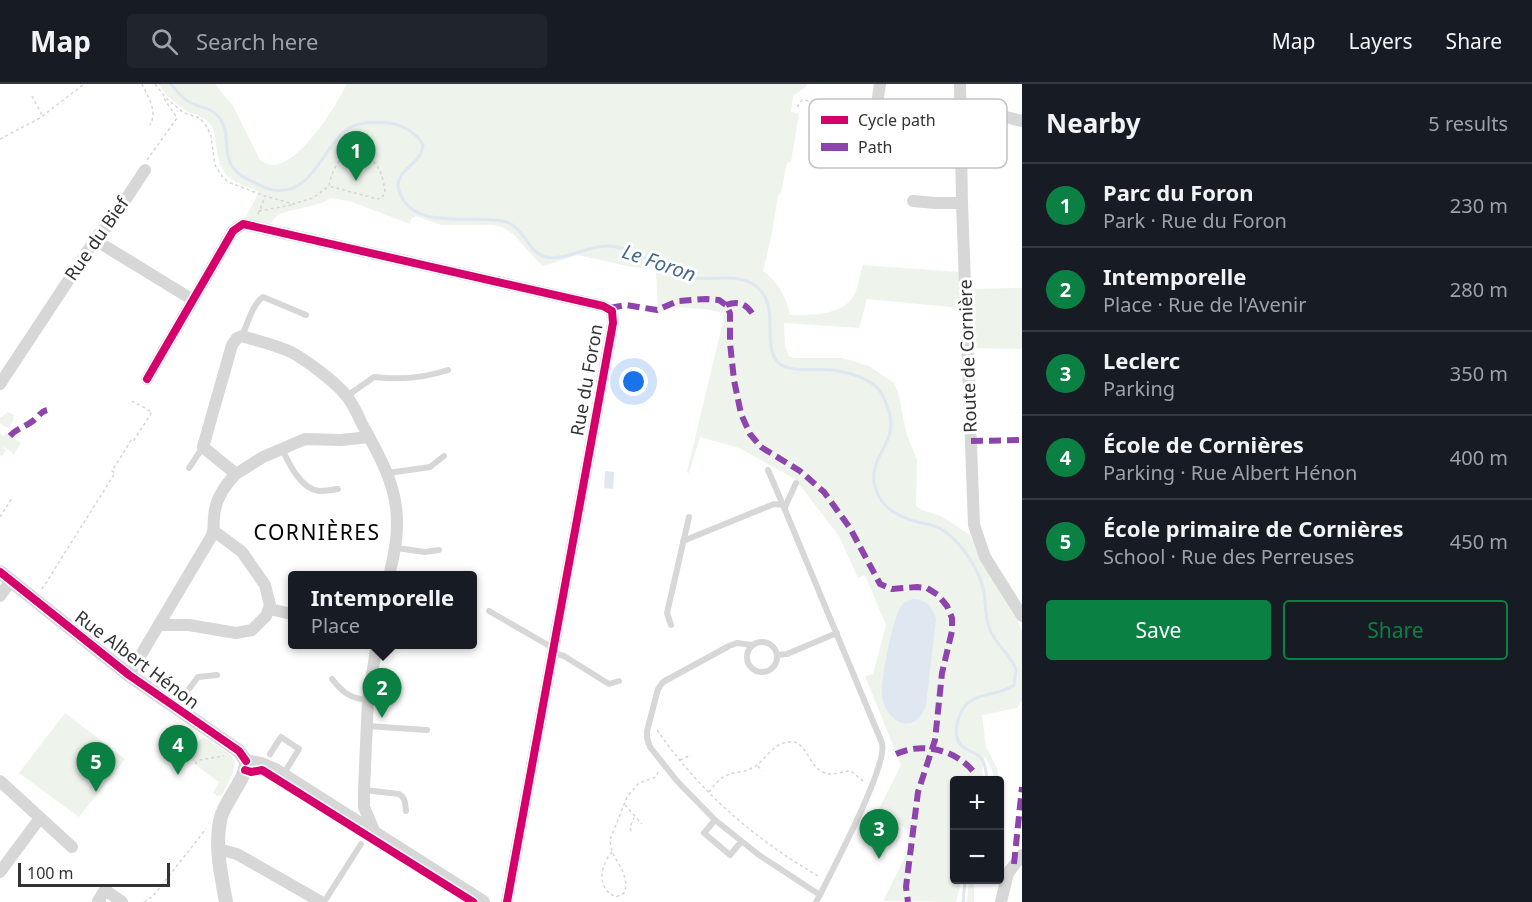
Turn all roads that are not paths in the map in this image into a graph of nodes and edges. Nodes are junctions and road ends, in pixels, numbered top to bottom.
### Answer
1 (879, 84) edge
2 (877, 99) edge
3 (1007, 117) edge
4 (1022, 121) edge
5 (961, 168) edge
6 (145, 170) road end
7 (913, 201) dead end
8 (962, 203) junction
9 (95, 240) junction
10 (193, 300) junction
11 (306, 315) dead end
12 (242, 336) junction
13 (448, 370) dead end
14 (147, 378) dead end
15 (0, 384) edge
16 (347, 396) junction
17 (369, 437) junction
18 (203, 447) junction
19 (281, 449) junction
20 (444, 456) dead end
21 (189, 468) dead end
22 (768, 470) dead end
23 (388, 473) junction
24 (236, 474) junction
25 (796, 483) dead end
26 (338, 489) dead end
27 (784, 506) junction
28 (689, 517) dead end
29 (214, 531) junction
30 (683, 541) junction
31 (396, 548) junction
32 (439, 550) dead end
33 (390, 571) edge
34 (0, 572) edge
35 (11, 581) junction
36 (0, 596) edge
37 (269, 609) junction
38 (489, 611) dead end
39 (288, 613) edge
40 (1022, 616) edge
41 (159, 625) junction
42 (671, 625) dead end
43 (837, 633) junction
44 (752, 645) junction
45 (376, 649) edge
46 (553, 650) junction
47 (777, 655) junction
48 (129, 675) junction
49 (217, 675) dead end
50 (332, 679) dead end
51 (619, 681) dead end
52 (368, 700) junction
53 (175, 708) junction
54 (366, 726) junction
55 (427, 730) dead end
56 (270, 754) dead end
57 (246, 761) junction
58 (283, 775) junction
59 (0, 781) edge
60 (364, 790) junction
61 (364, 807) junction
62 (406, 811) dead end
63 (349, 817) junction
64 (40, 818) junction
65 (715, 820) junction
66 (375, 833) junction
67 (741, 842) junction
68 (361, 844) dead end
69 (72, 847) dead end
70 (218, 849) junction
71 (1022, 855) edge
72 (0, 872) edge
73 (820, 895) junction
74 (98, 902) edge
75 (122, 902) edge
76 (226, 902) edge
77 (323, 902) edge
78 (483, 902) edge
79 (507, 902) edge
80 (816, 902) edge
81 (1002, 902) edge

1 - 2 street
3 - 4 street
5 - 8 street, Route de Cornière
6 - 9 street, Rue du Bief
7 - 8 street
8 - 40 street, Route de Cornière
9 - 10 street
9 - 15 street, Rue du Bief
10 - 14 street
10 - 46 street, Rue du Foron
11 - 12 lane
12 - 16 street
12 - 18 street
13 - 16 lane
16 - 17 street
17 - 19 street
17 - 23 street
18 - 21 lane
18 - 24 street
19 - 24 street
19 - 26 lane
20 - 23 lane
22 - 27 lane
23 - 31 street
24 - 29 street
25 - 27 lane
27 - 30 lane
27 - 43 lane
28 - 30 lane
29 - 37 street
29 - 41 street
30 - 42 lane
31 - 32 lane
31 - 33 street
34 - 35 street, Rue Albert Hénon
35 - 36 street
35 - 48 street, Rue Albert Hénon
37 - 39 street
37 - 41 street
38 - 46 lane
41 - 48 street
43 - 47 lane
43 - 73 lane
44 - 47 lane
44 - 47 lane
44 - 65 lane
45 - 52 street
46 - 51 lane
46 - 79 street, Rue du Foron
48 - 53 street, Rue Albert Hénon
49 - 53 lane
50 - 52 lane
52 - 54 street
53 - 57 street, Rue Albert Hénon
54 - 55 lane
54 - 60 street
56 - 58 lane
57 - 58 street, Rue Albert Hénon
57 - 70 street
58 - 63 street, Rue Albert Hénon
59 - 64 street
60 - 61 street
60 - 62 lane
61 - 63 street
61 - 66 street
63 - 66 street, Rue Albert Hénon
64 - 69 street
64 - 72 street
65 - 67 lane
65 - 67 lane
66 - 78 street, Rue Albert Hénon
67 - 73 lane
68 - 77 lane
70 - 76 street
70 - 77 street
71 - 81 street
73 - 80 lane
74 - 75 street

